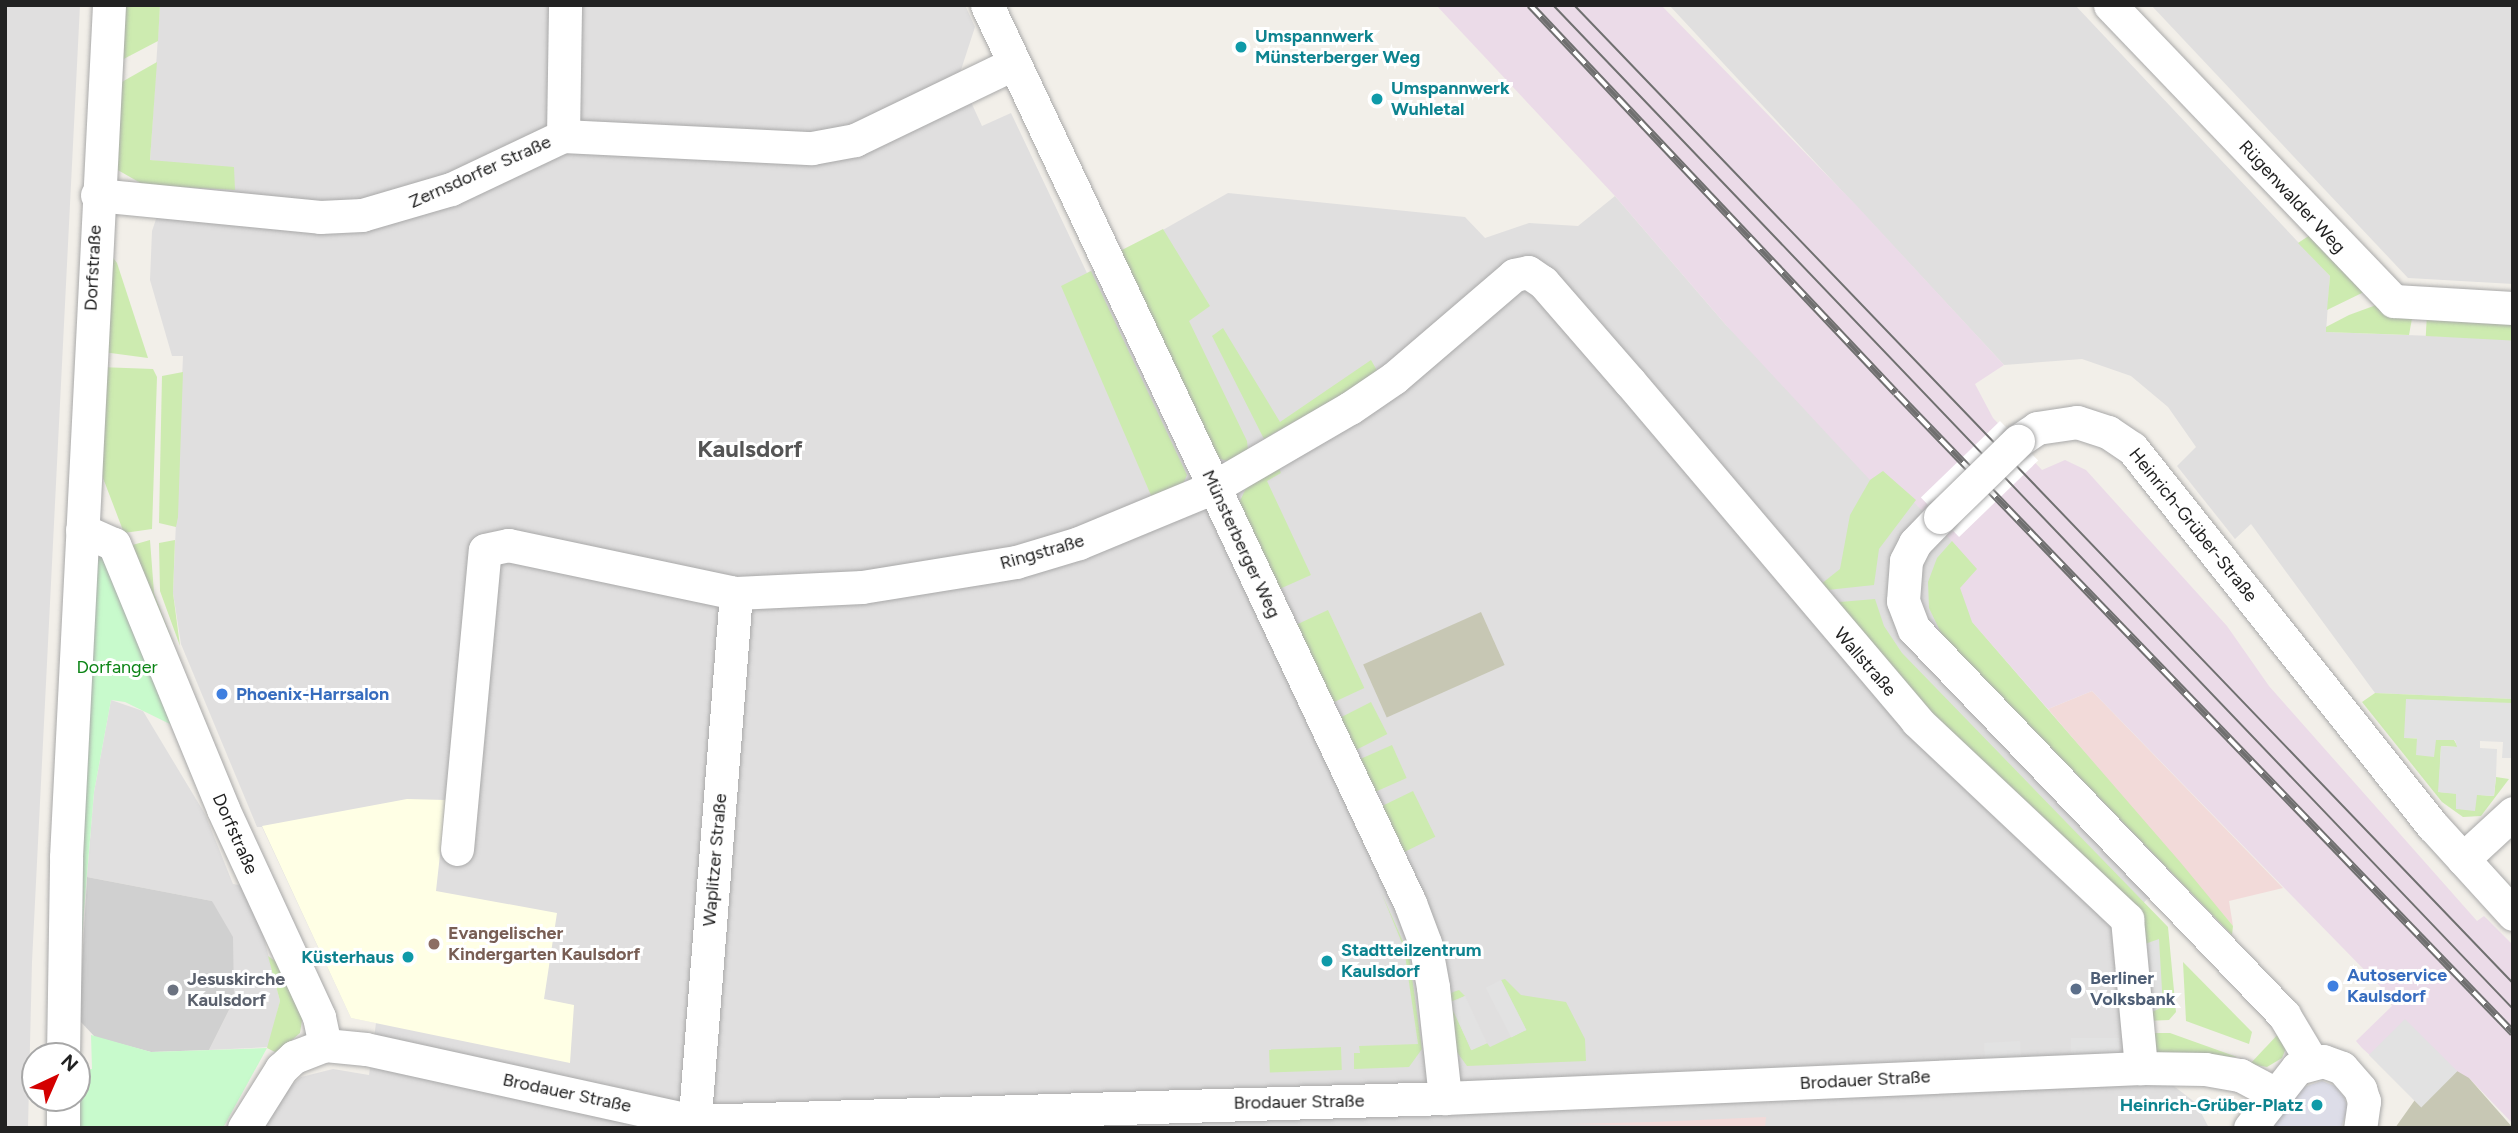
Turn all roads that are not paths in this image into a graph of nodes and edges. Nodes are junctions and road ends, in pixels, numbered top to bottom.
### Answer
1 (109, 5) edge
2 (565, 5) edge
3 (987, 5) edge
4 (2110, 5) edge
5 (1013, 64) junction
6 (564, 135) junction
7 (97, 195) junction
8 (1528, 272) joint
9 (2513, 308) edge
10 (1214, 486) junction
11 (82, 530) junction
12 (736, 593) junction
13 (2513, 813) edge
14 (457, 849) dead end
15 (2463, 859) junction
16 (2513, 914) edge
17 (63, 1042) edge
18 (325, 1045) junction
19 (2312, 1062) junction
20 (2141, 1068) junction
21 (2275, 1094) junction
22 (1445, 1098) junction
23 (1134, 1117) edge
24 (694, 1124) edge
25 (244, 1128) edge
26 (2250, 1128) edge
27 (2360, 1128) edge

1 - 7 street, Dorfstraße
2 - 6 street
3 - 5 street, Münsterberger Weg
4 - 9 street, Rügenwalder Weg
5 - 6 street, Zernsdorfer Straße
5 - 10 street, Münsterberger Weg
6 - 7 street, Zernsdorfer Straße
7 - 11 street, Dorfstraße
8 - 10 street, Ringstraße
8 - 20 street, Wallstraße
10 - 12 street, Ringstraße
10 - 22 street, Münsterberger Weg
11 - 17 street, Dorfstraße
11 - 18 street, Dorfstraße
12 - 14 street, Ringstraße
12 - 24 street, Waplitzer Straße
13 - 15 street
15 - 16 street, Heinrich-Grüber-Straße
15 - 19 street, Heinrich-Grüber-Straße, bridge
18 - 24 street, Brodauer Straße
18 - 25 street
19 - 21 street
19 - 27 street
20 - 21 street, Brodauer Straße
20 - 22 street, Brodauer Straße
21 - 26 street
22 - 23 street, Brodauer Straße
23 - 24 street, Brodauer Straße

